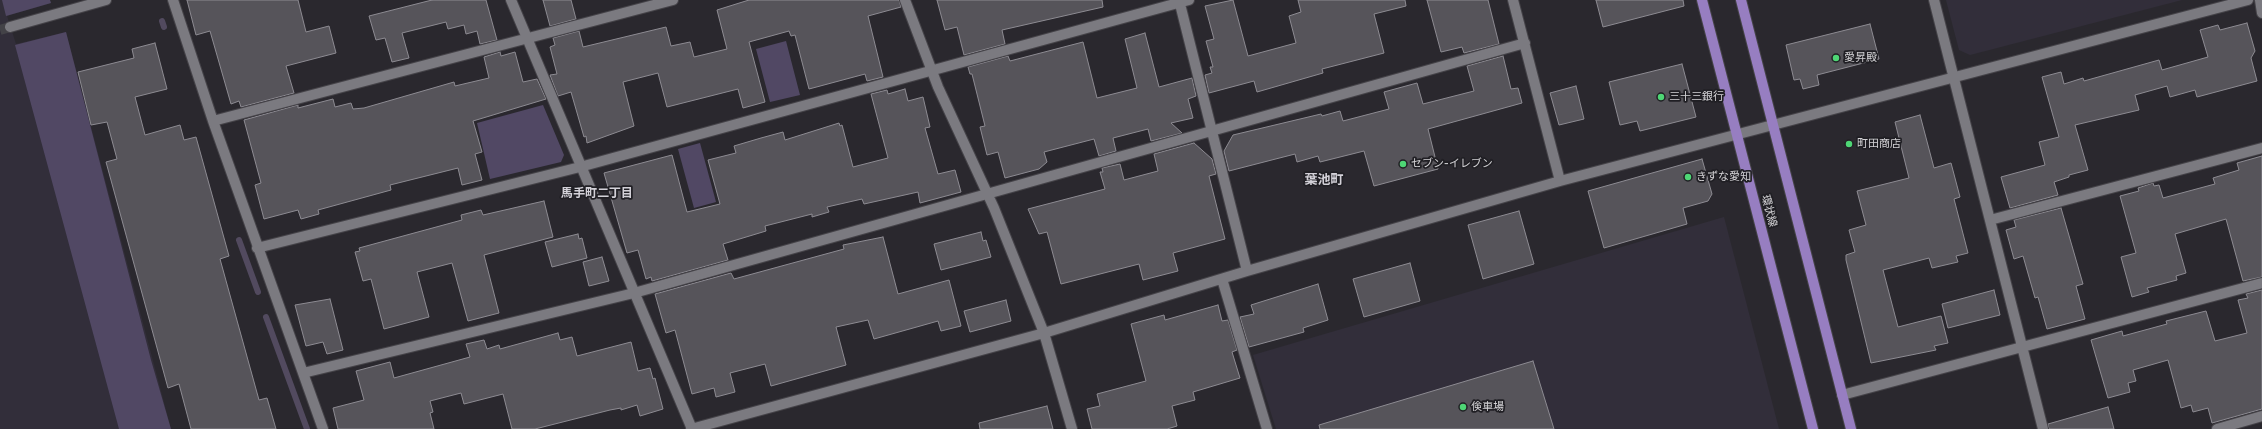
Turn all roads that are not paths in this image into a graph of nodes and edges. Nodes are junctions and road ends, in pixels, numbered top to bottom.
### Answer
1 (106, 0) edge
2 (173, 0) edge
3 (511, 0) edge
4 (673, 0) edge
5 (904, 0) edge
6 (1514, 0) edge
7 (1702, 0) edge
8 (1741, 0) edge
9 (1934, 0) edge
10 (2248, 0) edge
11 (2260, 0) edge
12 (1183, 1) edge
13 (2262, 12) edge
14 (10, 27) tunnel mouth
15 (527, 38) junction
16 (1524, 43) junction
17 (932, 70) junction
18 (1954, 77) junction
19 (213, 121) junction
20 (1774, 124) junction
21 (1212, 130) junction
22 (1737, 134) junction
23 (2262, 148) edge
24 (580, 167) junction
25 (1560, 181) junction
26 (986, 194) junction
27 (1990, 220) junction
28 (257, 248) junction
29 (1247, 272) junction
30 (1222, 279) junction
31 (2262, 283) edge
32 (634, 293) junction
33 (1044, 333) junction
34 (2023, 348) junction
35 (303, 373) junction
36 (1842, 395) junction
37 (2262, 416) edge
38 (323, 429) edge
39 (692, 429) edge
40 (1072, 429) edge
41 (1267, 429) edge
42 (1813, 429) edge
43 (1851, 429) edge
44 (2043, 429) edge
45 (2217, 429) edge

1 - 14 street
2 - 19 street
3 - 15 street
4 - 15 street
5 - 17 street
6 - 16 street
7 - 22 main road, 環状線
8 - 20 main road
9 - 18 street
10 - 18 street
11 - 13 street
12 - 17 street
12 - 21 street
15 - 19 street
15 - 24 street
16 - 21 street
16 - 25 street
17 - 24 street
17 - 26 street
18 - 20 street
18 - 27 street
19 - 28 street
20 - 22 street
20 - 36 main road
21 - 26 street
21 - 29 street
22 - 25 street
22 - 42 main road, 環状線
23 - 27 street
24 - 28 street
24 - 32 street
25 - 29 street
26 - 32 street
26 - 33 street
27 - 34 street
28 - 35 street
29 - 30 street
30 - 33 street
30 - 41 street
31 - 34 street
32 - 35 street
32 - 39 street
33 - 39 street
33 - 40 street
34 - 36 street
34 - 44 street
35 - 38 street
36 - 43 main road
37 - 45 street

